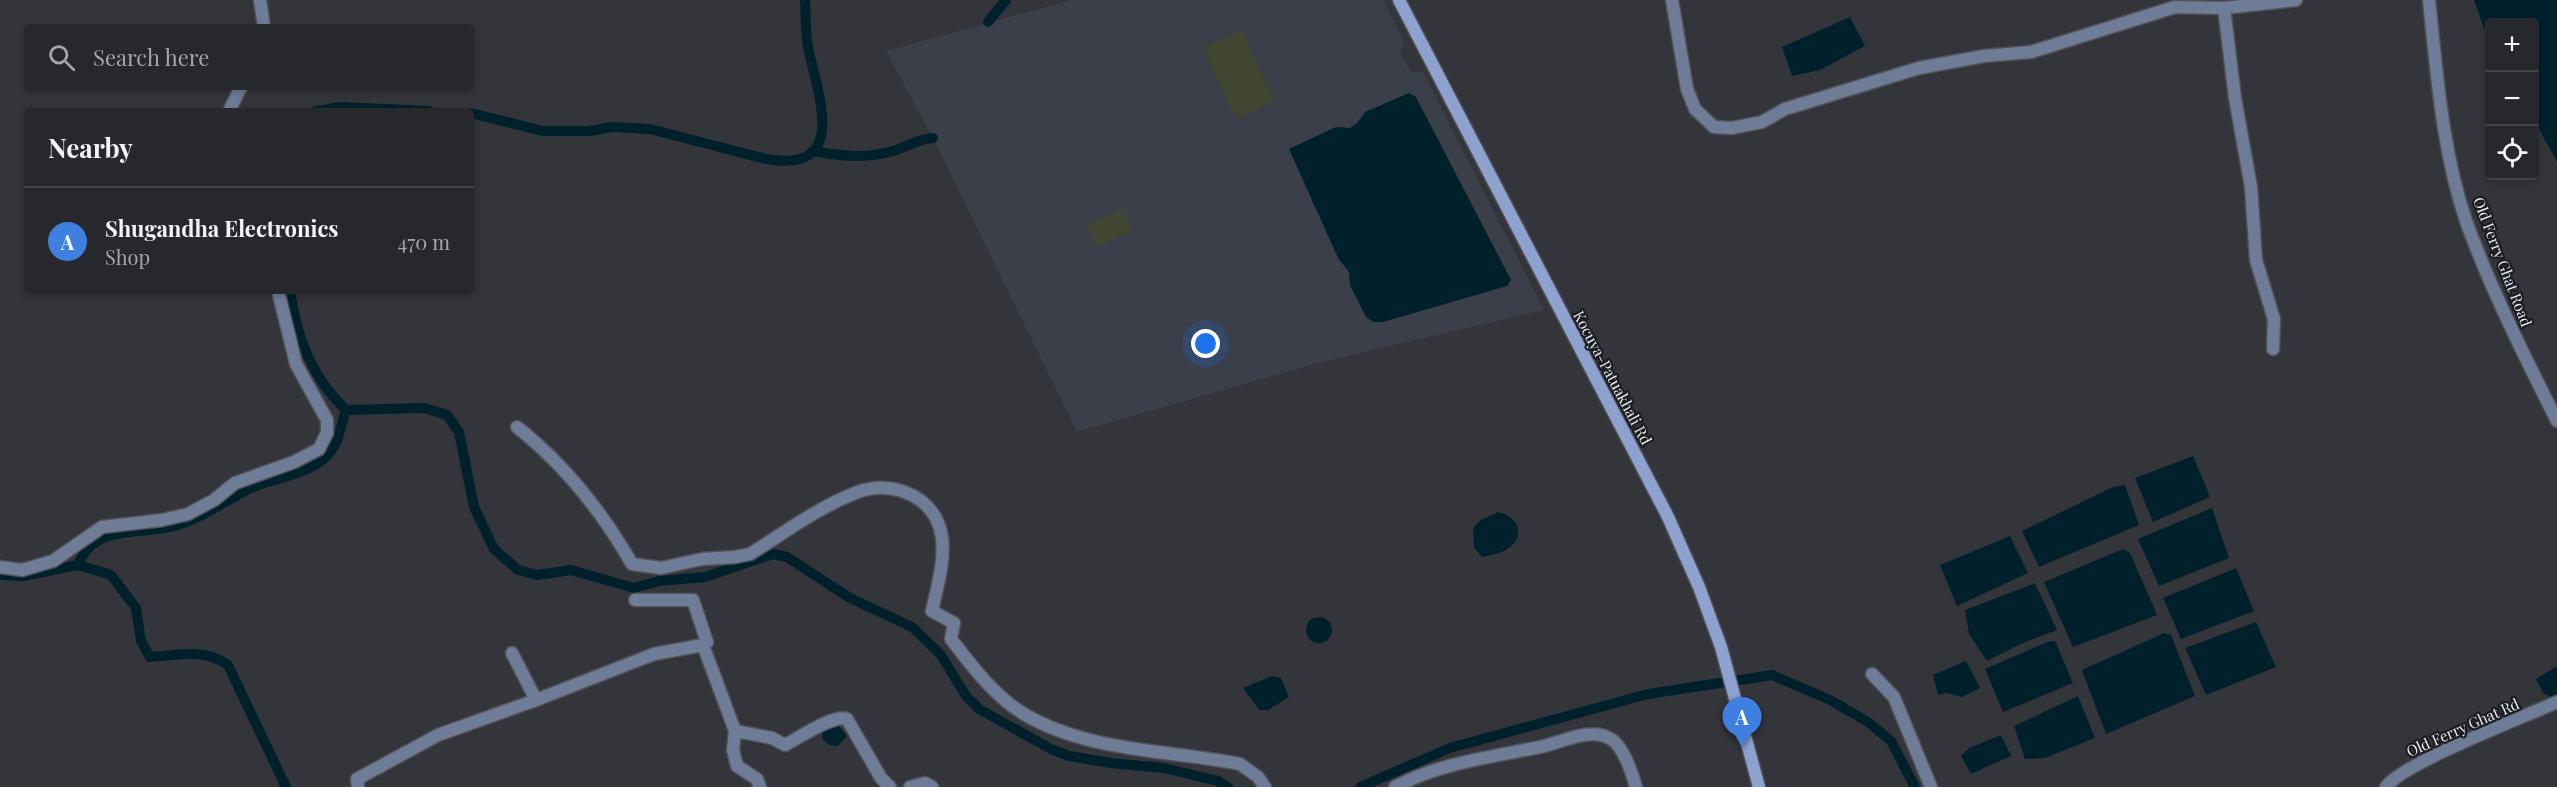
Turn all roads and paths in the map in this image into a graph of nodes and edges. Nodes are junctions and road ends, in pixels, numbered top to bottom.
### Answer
1 (260, 0) edge
2 (1399, 0) edge
3 (1672, 0) edge
4 (2296, 0) edge
5 (2428, 0) edge
6 (2224, 8) junction
7 (264, 24) edge
8 (240, 90) edge
9 (230, 108) edge
10 (279, 294) edge
11 (2274, 349) dead end
12 (2557, 421) edge
13 (516, 427) dead end
14 (0, 567) edge
15 (635, 600) dead end
16 (703, 645) junction
17 (512, 653) dead end
18 (1872, 674) dead end
19 (536, 700) junction
20 (2557, 702) edge
21 (735, 732) junction
22 (358, 787) edge
23 (760, 787) edge
24 (890, 787) edge
25 (910, 787) edge
26 (932, 787) edge
27 (1265, 787) edge
28 (1395, 787) edge
29 (1636, 787) edge
30 (1759, 787) edge
31 (1932, 787) edge
32 (2386, 787) edge

1 - 7 street
2 - 30 main road, Kocuya-Patuakhali Rd
3 - 6 street
4 - 6 street
5 - 12 street, Old Ferry Ghat Road
6 - 11 street
8 - 9 street
10 - 14 street
13 - 27 street
15 - 16 street
16 - 19 street
16 - 21 street
17 - 19 street
18 - 31 street
19 - 22 street
20 - 32 street, Old Ferry Ghat Rd
21 - 23 street
21 - 24 street
25 - 26 street
28 - 29 street

